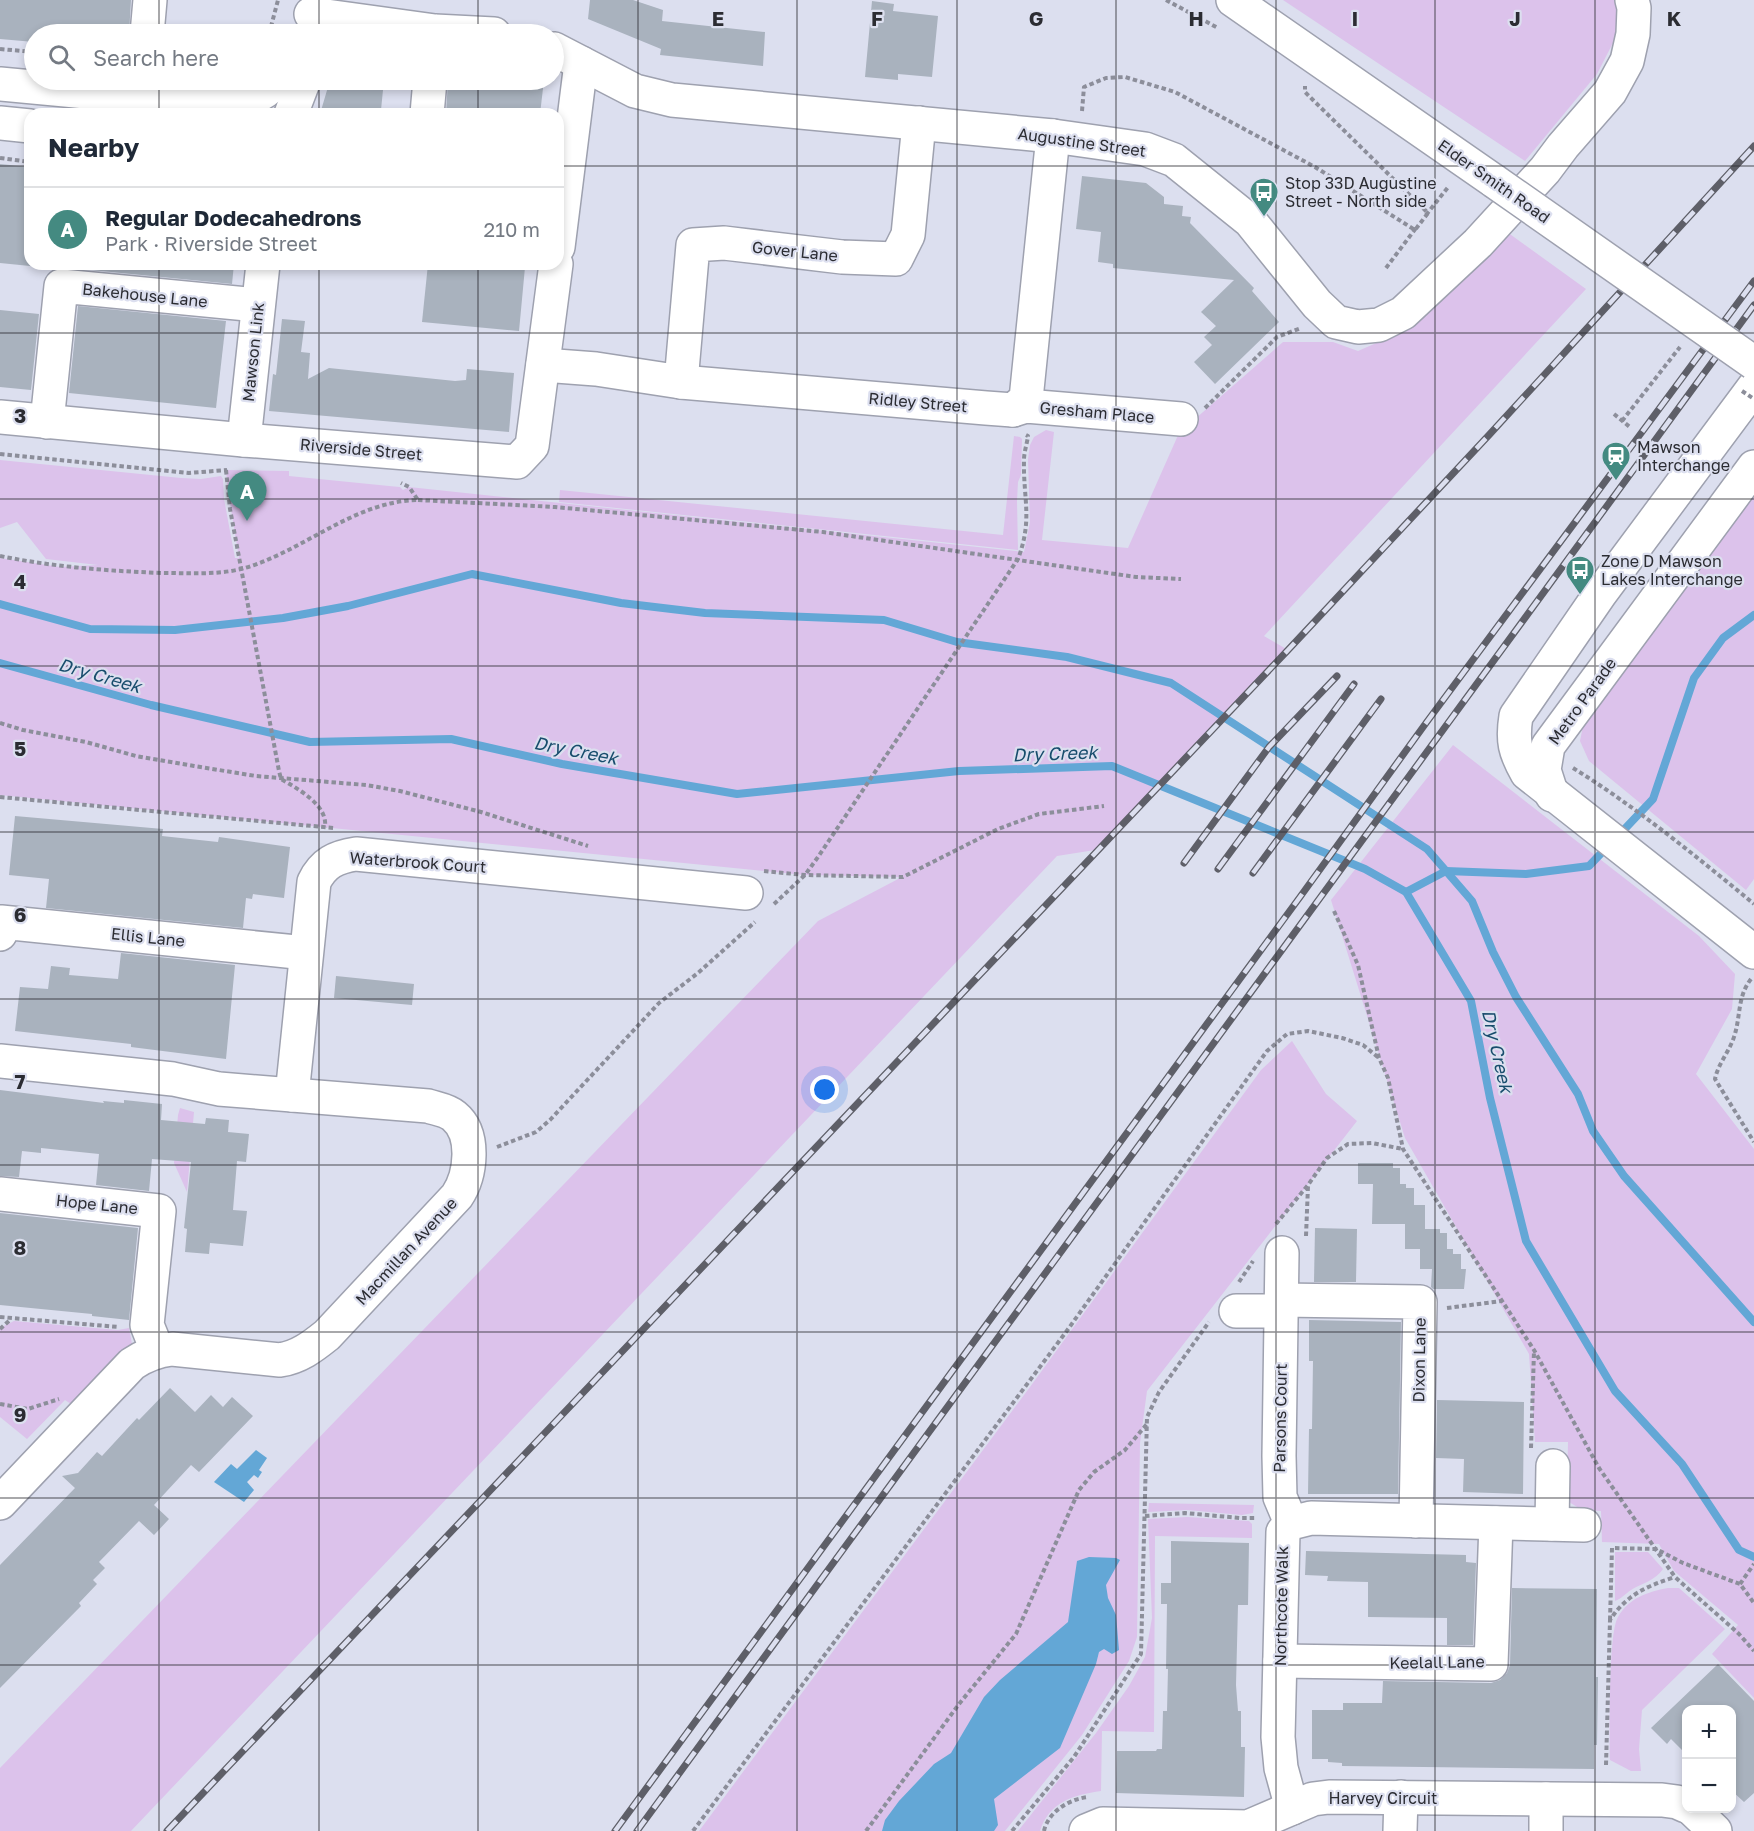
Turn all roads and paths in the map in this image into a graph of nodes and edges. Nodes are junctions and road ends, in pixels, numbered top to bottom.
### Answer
1 (150, 0) edge
2 (278, 0) edge
3 (1233, 0) edge
4 (1632, 0) edge
5 (309, 21) edge
6 (148, 24) edge
7 (272, 24) edge
8 (340, 24) edge
9 (0, 49) edge
10 (24, 51) edge
11 (567, 56) edge
12 (1306, 79) dead end
13 (0, 84) edge
14 (24, 85) edge
15 (153, 90) edge
16 (267, 90) edge
17 (300, 90) edge
18 (429, 90) edge
19 (251, 107) edge
20 (293, 108) edge
21 (428, 108) edge
22 (564, 120) edge
23 (0, 123) edge
24 (919, 123) junction
25 (24, 125) edge
26 (1066, 138) junction
27 (0, 158) edge
28 (24, 161) edge
29 (1450, 185) dead end
30 (1428, 213) junction
31 (1415, 230) junction
32 (1386, 268) dead end
33 (261, 270) edge
34 (555, 270) edge
35 (258, 305) junction
36 (1302, 328) dead end
37 (1680, 347) dead end
38 (1754, 363) edge
39 (543, 365) junction
40 (681, 382) junction
41 (1754, 387) edge
42 (1013, 410) junction
43 (1614, 414) dead end
44 (0, 417) edge
45 (1181, 419) joint
46 (1622, 421) junction
47 (47, 422) junction
48 (1631, 428) dead end
49 (0, 454) edge
50 (239, 455) junction
51 (1754, 467) edge
52 (226, 470) junction
53 (390, 482) dead end
54 (418, 500) junction
55 (0, 556) edge
56 (1018, 559) junction
57 (241, 569) junction
58 (1181, 579) dead end
59 (0, 723) edge
60 (281, 779) junction
61 (1552, 795) junction
62 (0, 797) edge
63 (1104, 806) dead end
64 (1629, 806) dead end
65 (325, 827) junction
66 (341, 828) dead end
67 (592, 847) dead end
68 (805, 875) junction
69 (758, 897) junction
70 (1754, 904) edge
71 (1334, 911) dead end
72 (0, 934) edge
73 (1754, 952) edge
74 (306, 953) junction
75 (1754, 973) edge
76 (1379, 1058) junction
77 (0, 1061) edge
78 (292, 1095) junction
79 (1754, 1142) edge
80 (1403, 1149) junction
81 (468, 1158) junction
82 (0, 1194) edge
83 (1271, 1245) junction
84 (1502, 1301) junction
85 (1281, 1305) junction
86 (1444, 1309) dead end
87 (1224, 1311) junction
88 (0, 1317) edge
89 (12, 1318) junction
90 (129, 1328) dead end
91 (0, 1329) edge
92 (1203, 1330) junction
93 (158, 1350) junction
94 (1534, 1350) junction
95 (65, 1399) dead end
96 (0, 1404) edge
97 (1147, 1423) junction
98 (1542, 1459) joint
99 (0, 1503) edge
100 (1257, 1506) dead end
101 (1145, 1516) junction
102 (1257, 1518) junction
103 (1416, 1521) junction
104 (1291, 1523) junction
105 (1496, 1524) junction
106 (1551, 1524) junction
107 (1584, 1525) dead end
108 (1256, 1527) dead end
109 (1656, 1549) junction
110 (1754, 1564) edge
111 (1675, 1578) junction
112 (1740, 1584) junction
113 (1754, 1603) edge
114 (1610, 1620) junction
115 (1754, 1651) edge
116 (1280, 1661) junction
117 (1606, 1766) dead end
118 (1099, 1797) dead end
119 (1401, 1797) junction
120 (1546, 1799) junction
121 (1682, 1804) edge
122 (1292, 1808) junction
123 (693, 1831) edge
124 (866, 1831) edge
125 (1012, 1831) edge
126 (1044, 1831) edge
127 (1086, 1831) edge
128 (1401, 1831) edge
129 (1546, 1831) edge

1 - 6 street
2 - 7 path
3 - 38 street, Elder Smith Road, bridge
4 - 26 street, Augustine Street
5 - 8 street
9 - 10 path
11 - 22 street
11 - 24 street, Augustine Street
12 - 30 path
13 - 14 street
15 - 19 street
16 - 19 street
17 - 20 street
18 - 21 street
23 - 25 street
24 - 26 street, Augustine Street
24 - 40 street, Gover Lane
26 - 31 path
26 - 42 street
27 - 28 path
29 - 30 path
30 - 31 path
31 - 32 path
33 - 35 street, Mawson Link
34 - 39 street, Riverside Street
35 - 47 street, Bakehouse Lane
35 - 50 street, Mawson Link
36 - 45 path
37 - 46 path
39 - 40 street, Ridley Street
39 - 50 street, Riverside Street
40 - 42 street, Ridley Street
41 - 61 street
42 - 45 street, Gresham Place
42 - 56 path
43 - 46 path
44 - 47 street, Riverside Street
46 - 48 path
47 - 50 street, Riverside Street
49 - 52 path
50 - 52 path
51 - 61 street, Metro Parade
52 - 57 path
53 - 54 path
54 - 56 path
54 - 57 path
55 - 57 path
56 - 58 path
56 - 68 path
57 - 60 path
59 - 60 path
60 - 65 path
60 - 67 path
61 - 73 street
62 - 65 path
63 - 68 path
64 - 70 path
65 - 66 path
68 - 69 path
68 - 69 path
69 - 74 street, Waterbrook Court
69 - 81 path
71 - 76 path
72 - 74 street, Ellis Lane
74 - 78 street, Waterbrook Court
75 - 79 path
76 - 80 path
76 - 123 path
77 - 78 street, Macmillan Avenue
78 - 81 street, Macmillan Avenue
80 - 83 path
80 - 84 path
81 - 93 street, Macmillan Avenue
82 - 93 street, Hope Lane
83 - 85 street, Parsons Court
83 - 87 path
84 - 86 path
84 - 94 path
85 - 87 street
85 - 103 street, Dixon Lane
85 - 104 street, Parsons Court
87 - 92 path
87 - 92 path
88 - 89 path
89 - 90 path
89 - 91 path
92 - 97 path
93 - 99 street, Macmillan Avenue
94 - 98 path
94 - 109 path
95 - 96 path
97 - 101 path
97 - 124 path
98 - 106 street
100 - 102 path
101 - 102 path
101 - 125 path
102 - 108 path
103 - 104 street, Northcote Walk
103 - 105 street, Northcote Walk
104 - 116 street, Northcote Walk
105 - 106 street, Northcote Walk
105 - 116 street, Keelall Lane
106 - 107 street, Northcote Walk
109 - 111 path
109 - 112 path
109 - 114 path
110 - 112 path
111 - 114 path
111 - 115 path
112 - 113 path
114 - 117 path
116 - 122 street, Northcote Walk
118 - 126 path
119 - 120 street, Harvey Circuit
119 - 122 street, Harvey Circuit
119 - 128 street
120 - 121 street, Harvey Circuit
120 - 129 street
122 - 127 street, Harvey Circuit

